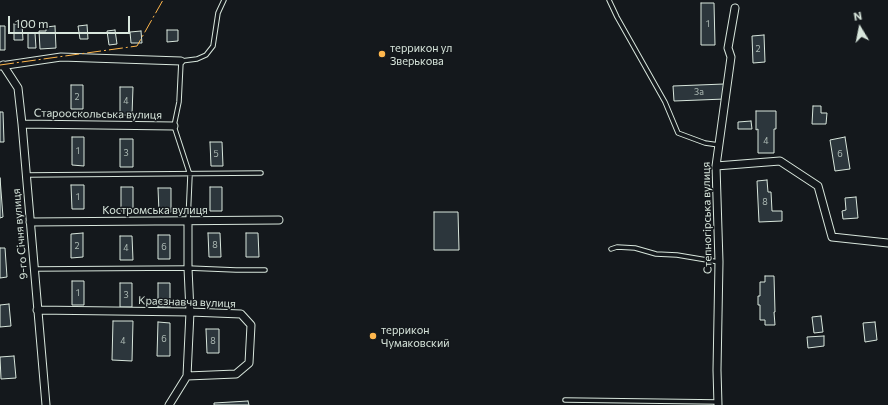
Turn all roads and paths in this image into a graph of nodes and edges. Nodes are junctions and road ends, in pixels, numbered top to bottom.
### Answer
1 (224, 0) edge
2 (609, 0) edge
3 (735, 8) dead end
4 (181, 61) junction
5 (2, 66) edge
6 (22, 124) junction
7 (174, 126) junction
8 (719, 145) junction
9 (716, 166) junction
10 (261, 174) dead end
11 (26, 175) junction
12 (190, 175) junction
13 (188, 220) junction
14 (280, 220) dead end
15 (30, 222) junction
16 (888, 244) edge
17 (611, 249) dead end
18 (719, 262) junction
19 (188, 268) junction
20 (34, 269) junction
21 (265, 270) dead end
22 (37, 310) junction
23 (190, 312) junction
24 (187, 376) junction
25 (565, 400) dead end
26 (718, 404) edge
27 (46, 405) edge
28 (169, 405) edge

1 - 4 lane
2 - 8 lane
3 - 8 street, Степногірська вулиця
4 - 5 street
4 - 7 lane
5 - 6 street, 9-го Січня вулиця
6 - 7 street, Старооскольська вулиця
6 - 11 street, 9-го Січня вулиця
7 - 12 lane
8 - 9 street, Степногірська вулиця
9 - 16 street
9 - 18 street, Степногірська вулиця
10 - 12 lane
11 - 12 lane
11 - 15 street, 9-го Січня вулиця
12 - 13 lane
13 - 14 street, Костромська вулиця
13 - 15 street, Костромська вулиця
13 - 19 street
15 - 20 street, 9-го Січня вулиця
17 - 18 lane
18 - 26 street, Степногірська вулиця
19 - 20 lane
19 - 21 lane
19 - 23 street
20 - 22 street, 9-го Січня вулиця
22 - 23 street, Краєзнавча вулиця
22 - 27 street, 9-го Січня вулиця
23 - 24 street
23 - 24 street, Краєзнавча вулиця
24 - 28 street
25 - 26 lane

